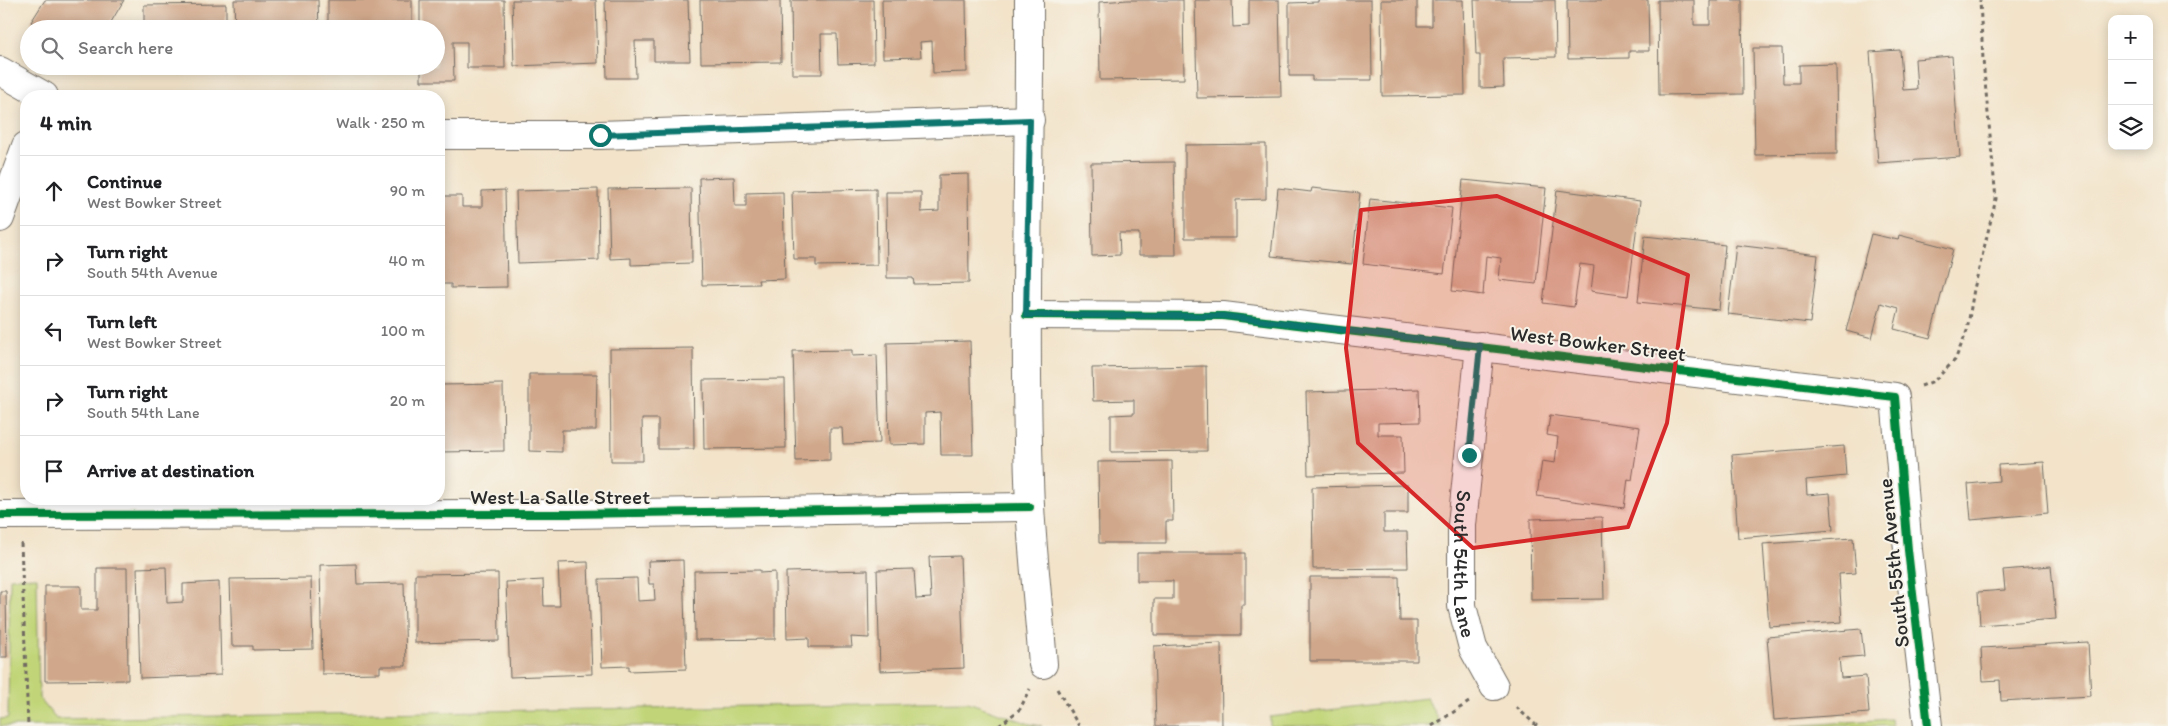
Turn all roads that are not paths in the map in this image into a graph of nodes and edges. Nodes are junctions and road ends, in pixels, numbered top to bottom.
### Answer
1 (1029, 0) edge
2 (0, 71) edge
3 (33, 90) edge
4 (1030, 120) junction
5 (445, 135) edge
6 (20, 163) edge
7 (0, 218) edge
8 (1026, 315) junction
9 (1480, 346) junction
10 (1895, 397) joint
11 (1030, 507) junction
12 (10, 515) edge
13 (1043, 664) road end
14 (1494, 686) road end
15 (1928, 726) edge

1 - 4 street
2 - 3 street
4 - 5 street
4 - 8 street
6 - 7 street
8 - 9 street, West Bowker Street
8 - 11 street
9 - 10 street, West Bowker Street
9 - 14 street, South 54th Lane
10 - 15 street, South 55th Avenue
11 - 12 street, West La Salle Street
11 - 13 street

